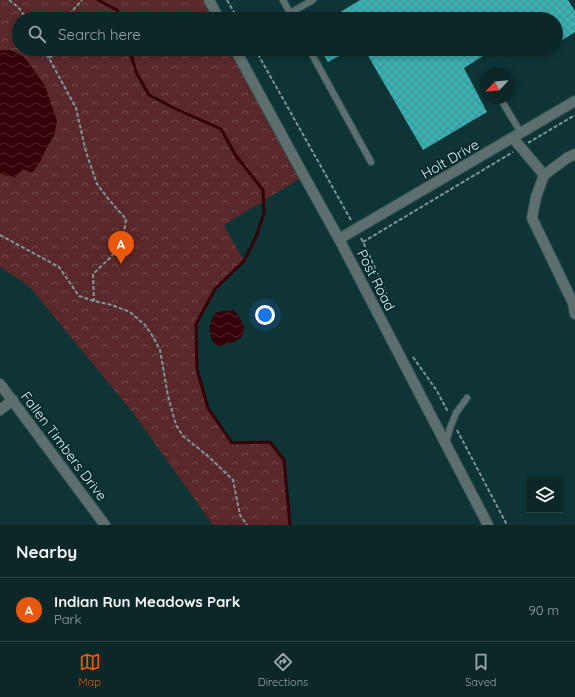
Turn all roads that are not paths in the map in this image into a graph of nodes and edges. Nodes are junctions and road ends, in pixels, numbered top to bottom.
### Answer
1 (209, 0) edge
2 (283, 0) edge
3 (313, 0) edge
4 (215, 12) edge
5 (289, 12) edge
6 (296, 12) edge
7 (239, 56) edge
8 (313, 56) edge
9 (575, 101) edge
10 (503, 104) edge
11 (517, 135) junction
12 (575, 154) edge
13 (371, 162) dead end
14 (544, 174) junction
15 (339, 239) junction
16 (574, 304) edge
17 (575, 314) edge
18 (0, 384) edge
19 (468, 398) dead end
20 (13, 400) junction
21 (0, 410) edge
22 (446, 443) junction
23 (105, 525) edge
24 (488, 525) edge

1 - 4 street
2 - 5 lane
3 - 6 lane
7 - 15 street, Post Road
8 - 13 lane
9 - 11 street, Holt Drive
10 - 11 lane
11 - 14 street
11 - 15 street, Holt Drive
12 - 14 street
14 - 16 street
15 - 22 street, Post Road
16 - 17 street
18 - 20 street, Fallen Timbers Drive
19 - 22 lane
20 - 21 street
20 - 23 street, Fallen Timbers Drive
22 - 24 street, Post Road

